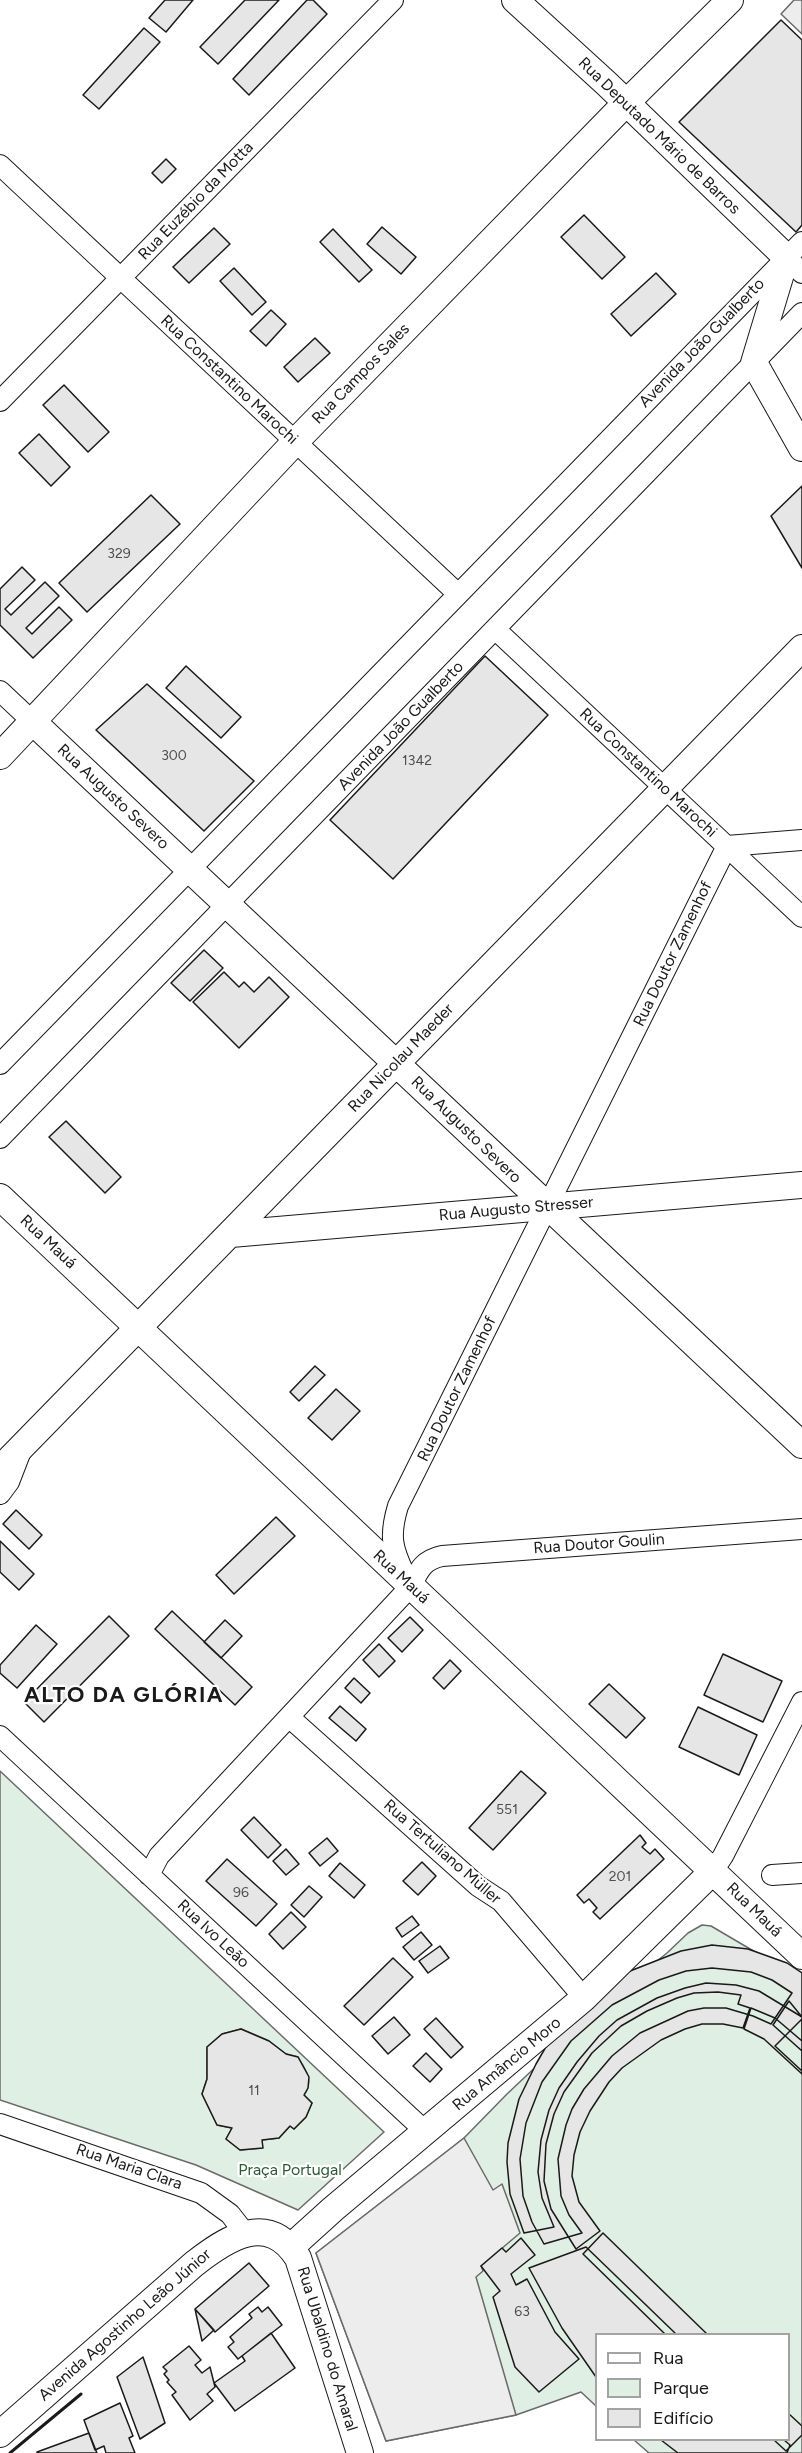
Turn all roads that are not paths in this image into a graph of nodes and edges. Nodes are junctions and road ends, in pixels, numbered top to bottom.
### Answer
1 (393, 0) edge
2 (515, 0) edge
3 (730, 0) edge
4 (626, 103) junction
5 (0, 165) edge
6 (797, 257) edge
7 (121, 278) junction
8 (802, 313) edge
9 (754, 363) junction
10 (0, 401) edge
11 (295, 442) junction
12 (802, 448) edge
13 (458, 594) junction
14 (495, 629) junction
15 (802, 648) edge
16 (0, 691) edge
17 (33, 722) junction
18 (0, 756) edge
19 (664, 788) junction
20 (802, 840) edge
21 (727, 846) junction
22 (190, 869) junction
23 (228, 905) junction
24 (802, 917) edge
25 (396, 1063) junction
26 (0, 1064) edge
27 (0, 1138) edge
28 (802, 1185) edge
29 (0, 1197) edge
30 (547, 1207) junction
31 (231, 1234) junction
32 (138, 1328) junction
33 (802, 1445) edge
34 (11, 1448) edge
35 (0, 1468) edge
36 (0, 1494) edge
37 (802, 1529) edge
38 (411, 1586) junction
39 (802, 1702) edge
40 (289, 1717) junction
41 (0, 1736) edge
42 (713, 1871) junction
43 (802, 1873) edge
44 (149, 1875) junction
45 (772, 1875) dead end
46 (802, 1956) edge
47 (584, 1998) junction
48 (0, 2124) edge
49 (426, 2132) junction
50 (244, 2232) junction
51 (291, 2247) junction
52 (0, 2434) edge
53 (360, 2453) edge

1 - 7 street, Rua Euzébio da Motta
2 - 4 main road, Rua Deputado Mário de Barros
3 - 4 main road, Rua Campos Sales
4 - 6 main road, Rua Deputado Mário de Barros
4 - 11 main road, Rua Campos Sales
5 - 7 street, Rua Constantino Marochi
6 - 9 main road
6 - 13 street, Avenida João Gualberto
7 - 10 street, Rua Euzébio da Motta
7 - 11 street, Rua Constantino Marochi
8 - 9 street, Avenida João Gualberto
9 - 12 main road
9 - 14 street, Avenida João Gualberto
11 - 13 street, Rua Constantino Marochi
11 - 17 main road, Rua Campos Sales
13 - 22 street, Avenida João Gualberto
14 - 19 street, Rua Constantino Marochi
14 - 23 street, Avenida João Gualberto
15 - 19 main road, Rua Nicolau Maeder
16 - 17 street, Rua Augusto Severo
17 - 18 main road, Rua Campos Sales
17 - 22 main road, Rua Augusto Severo
19 - 21 street, Rua Constantino Marochi
19 - 25 main road, Rua Nicolau Maeder
20 - 21 street
21 - 24 street, Rua Constantino Marochi
21 - 30 street, Rua Doutor Zamenhof
22 - 23 main road, Rua Augusto Severo
22 - 26 street, Avenida João Gualberto
23 - 25 main road, Rua Augusto Severo
23 - 27 street, Avenida João Gualberto
25 - 30 main road, Rua Augusto Severo
25 - 31 main road, Rua Nicolau Maeder
28 - 30 main road, Rua Augusto Stresser
29 - 32 main road, Rua Mauá
30 - 31 main road, Rua Augusto Stresser
30 - 33 main road, Rua Augusto Severo
30 - 38 street, Rua Doutor Zamenhof
31 - 32 main road, Rua Nicolau Maeder
32 - 34 main road, Rua Nicolau Maeder
32 - 38 main road, Rua Mauá
34 - 35 main road, Rua Nicolau Maeder
34 - 36 street
37 - 38 street, Rua Doutor Goulin
38 - 40 street
38 - 42 main road, Rua Mauá
39 - 42 street
40 - 44 street
40 - 47 street, Rua Tertuliano Müller
41 - 44 street, Rua Ivo Leão
42 - 46 main road, Rua Mauá
42 - 47 main road, Rua Amâncio Moro
43 - 45 street
44 - 49 street, Rua Ivo Leão
47 - 49 main road, Rua Amâncio Moro
48 - 50 street, Rua Maria Clara
49 - 51 main road, Rua Amâncio Moro
50 - 51 main road
50 - 52 main road, Avenida Agostinho Leão Júnior
51 - 53 main road, Rua Ubaldino do Amaral

